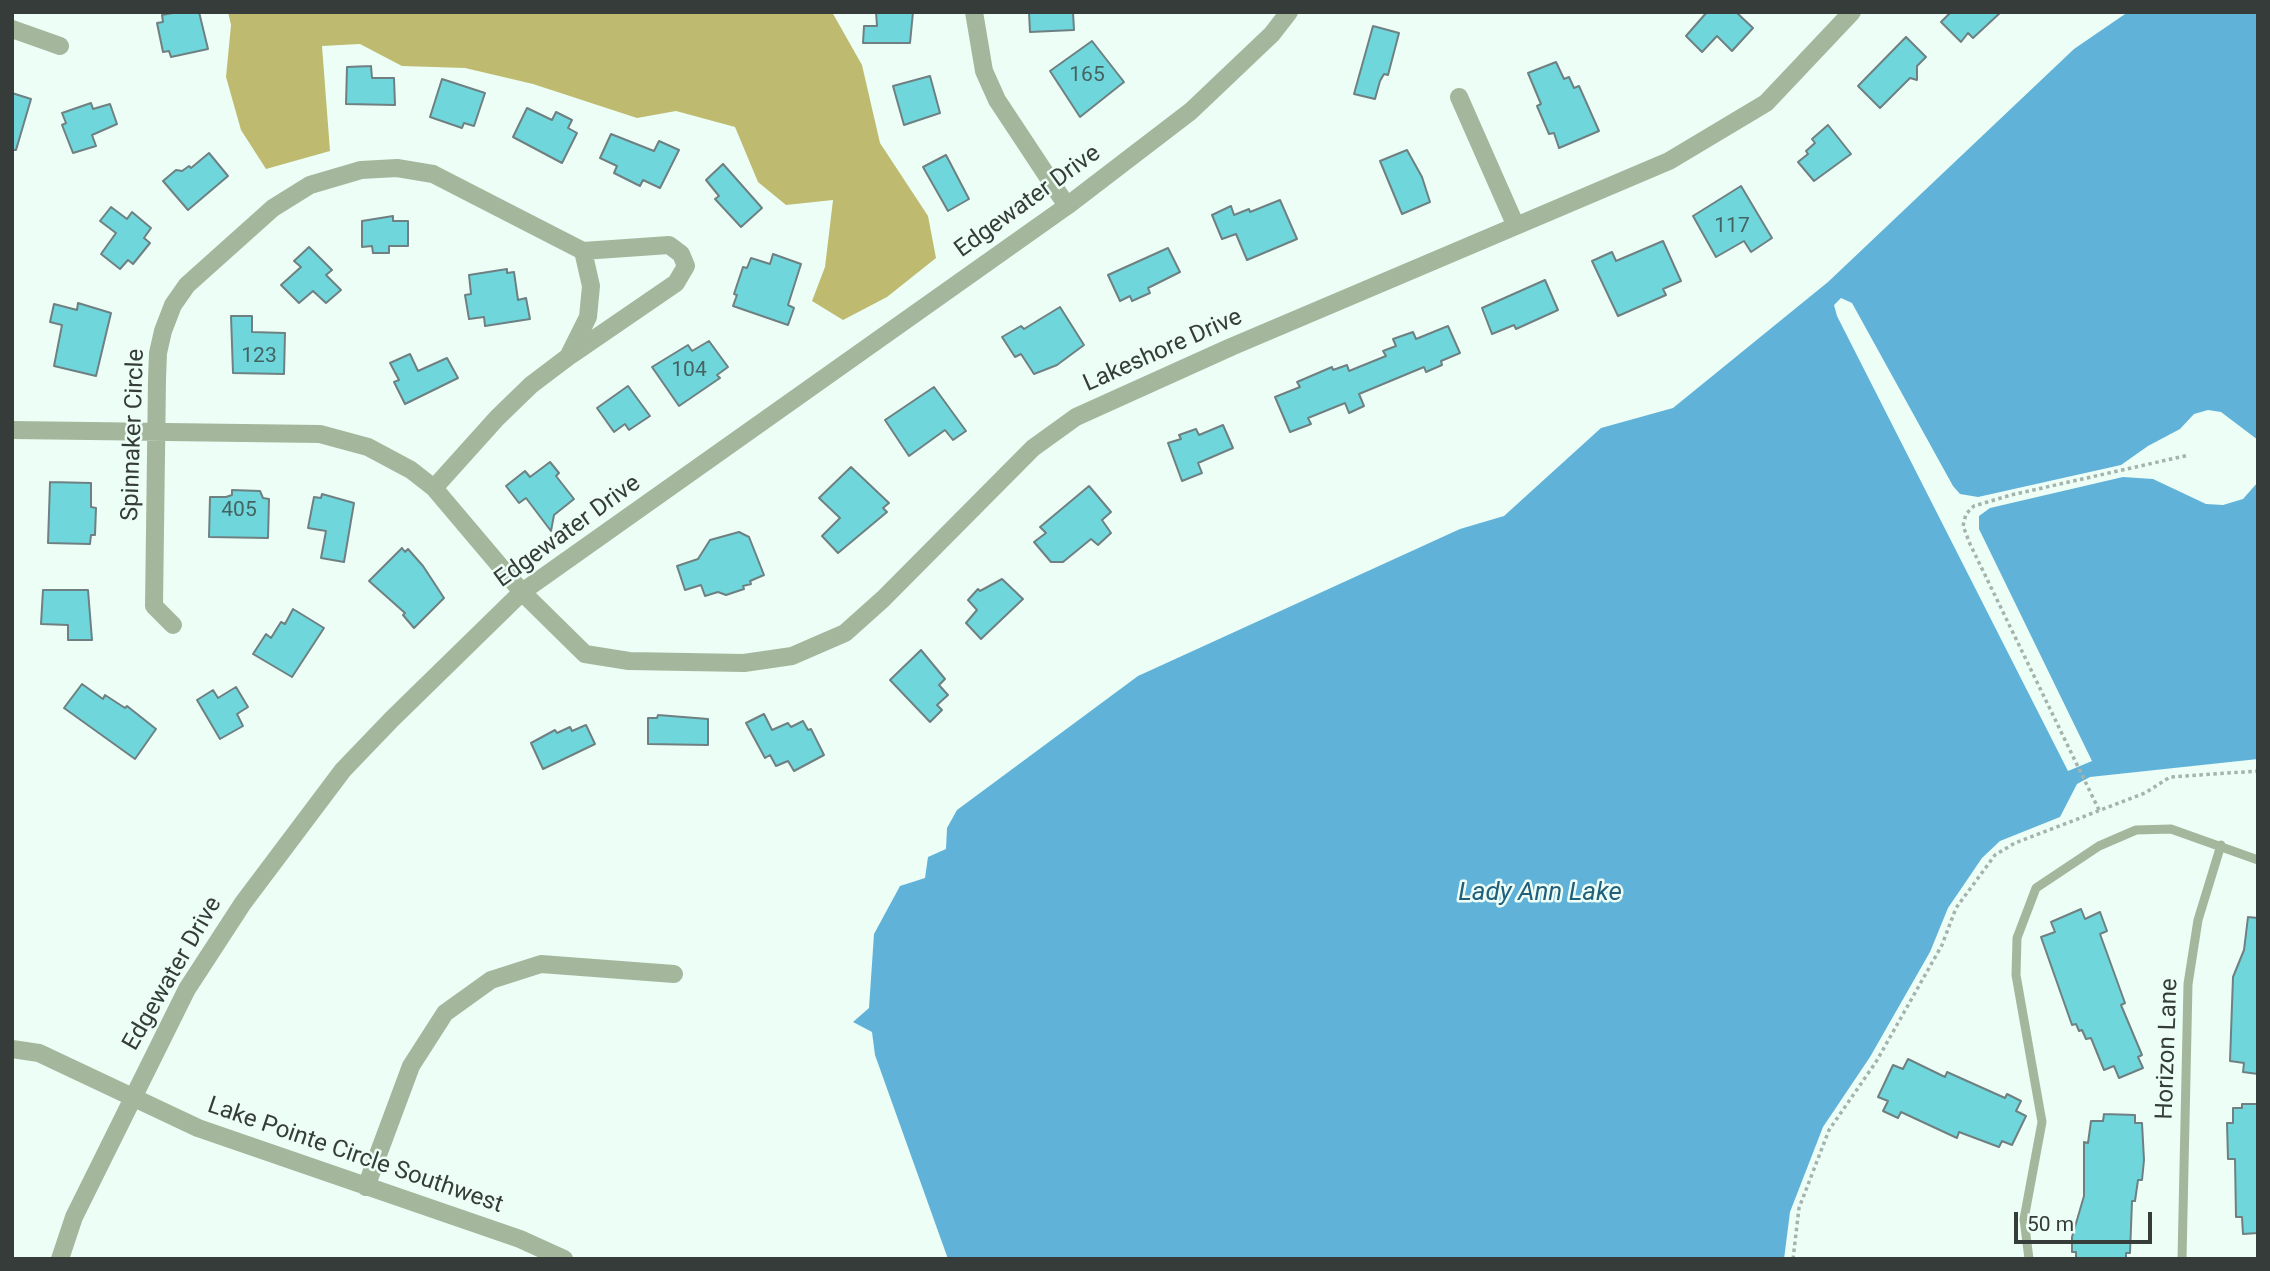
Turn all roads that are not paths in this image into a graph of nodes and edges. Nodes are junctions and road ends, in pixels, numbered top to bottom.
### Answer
1 (974, 12) edge
2 (1289, 12) edge
3 (1844, 15) edge
4 (12, 29) edge
5 (60, 46) dead end
6 (1459, 97) dead end
7 (1066, 206) junction
8 (1515, 225) junction
9 (583, 251) junction
10 (568, 357) junction
11 (12, 430) edge
12 (157, 433) junction
13 (434, 488) junction
14 (522, 592) junction
15 (173, 625) dead end
16 (2221, 845) junction
17 (2258, 860) edge
18 (674, 974) dead end
19 (12, 1049) edge
20 (132, 1096) junction
21 (366, 1187) junction
22 (60, 1259) edge
23 (564, 1259) edge
24 (2029, 1259) edge
25 (2182, 1259) edge

1 - 7 street
2 - 7 street, Edgewater Drive
3 - 8 street, Lakeshore Drive
4 - 5 street
6 - 8 street
7 - 14 street, Edgewater Drive
8 - 14 street, Lakeshore Drive
9 - 10 street
9 - 10 street
9 - 12 street, Spinnaker Circle
10 - 13 street
11 - 12 street, Lakeshore Drive
12 - 13 street, Lakeshore Drive
12 - 15 street, Spinnaker Circle
13 - 14 street, Lakeshore Drive
14 - 20 street, Edgewater Drive
16 - 17 lane
16 - 24 lane
16 - 25 lane, Horizon Lane
18 - 21 street
19 - 20 street, Lake Pointe Circle Southwest
20 - 21 street, Lake Pointe Circle Southwest
20 - 22 street, Edgewater Drive
21 - 23 street, Lake Pointe Circle Southwest

